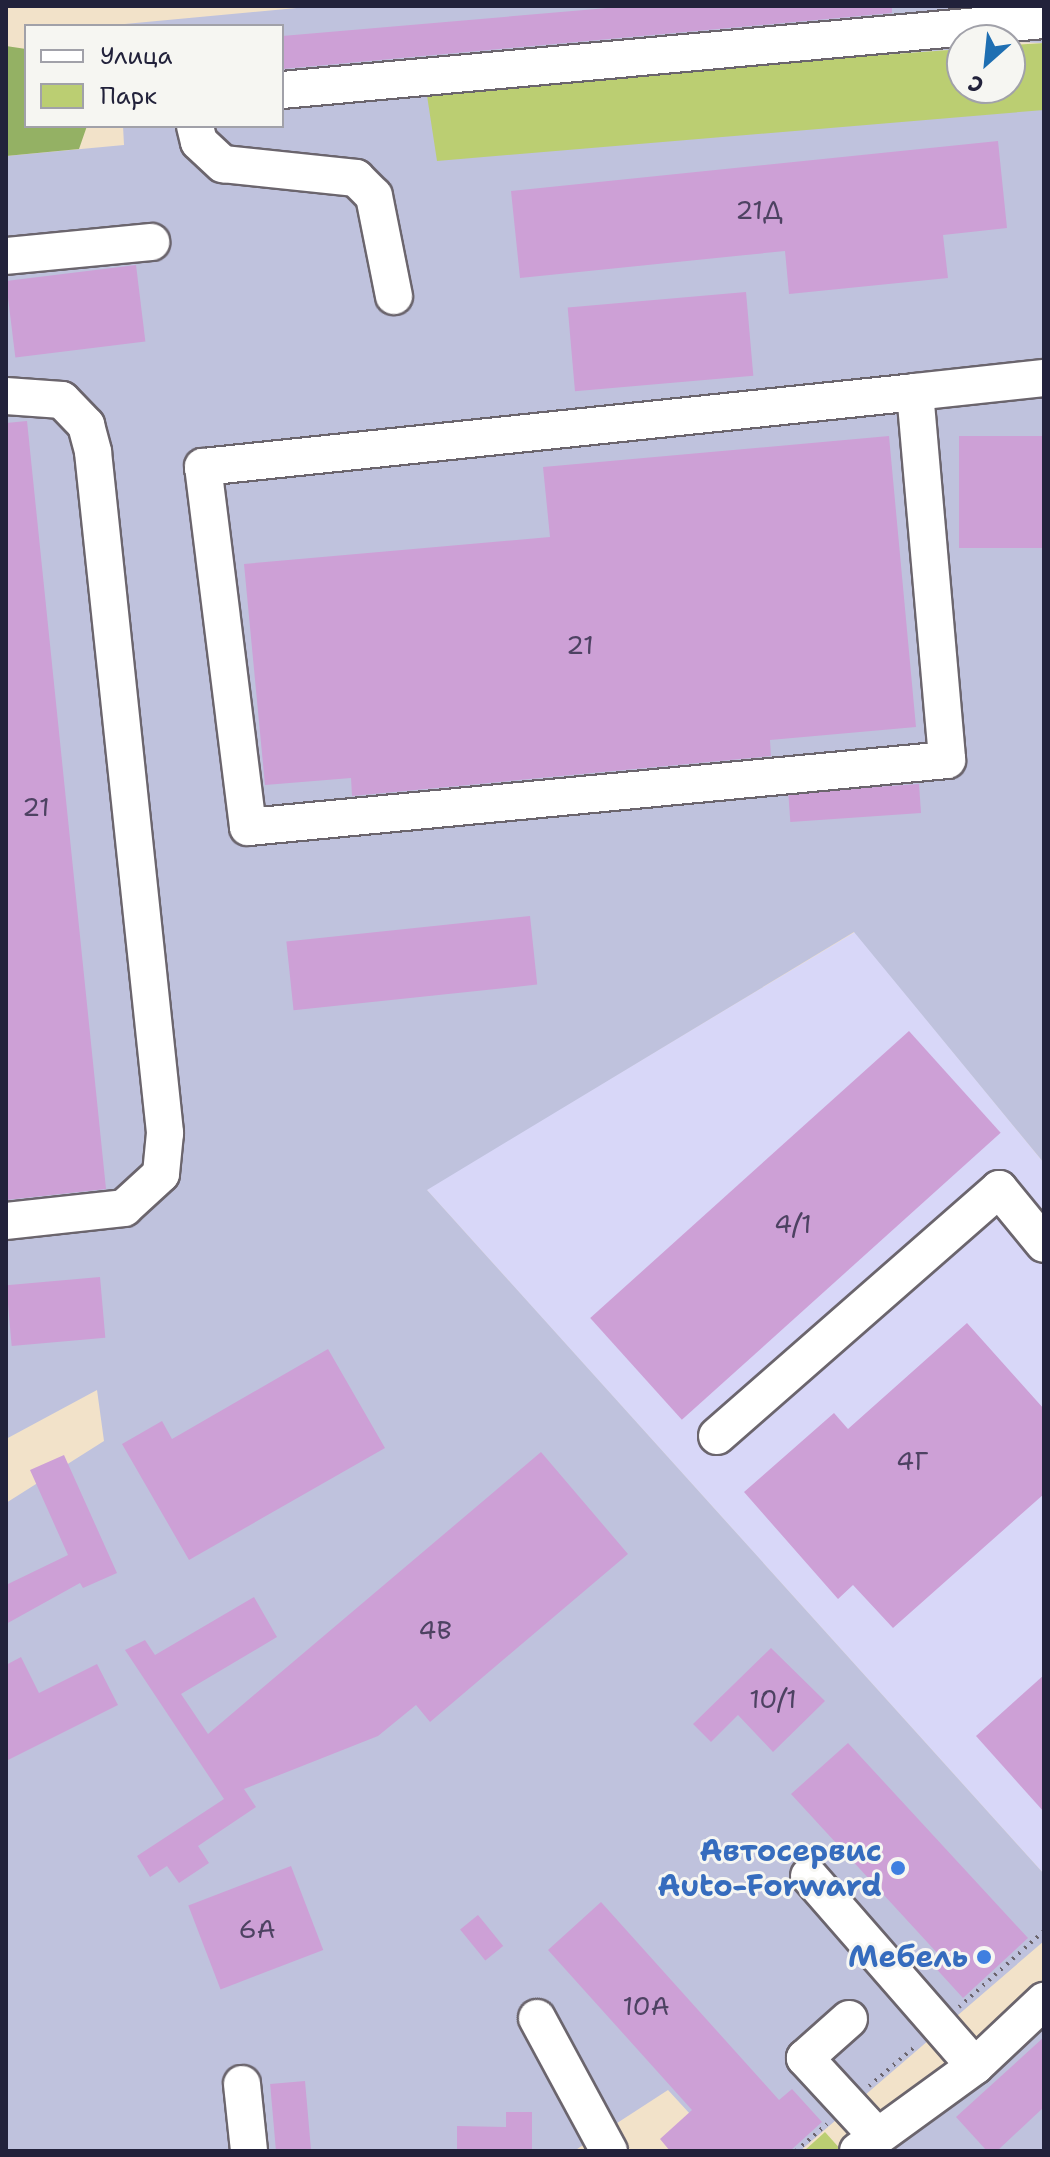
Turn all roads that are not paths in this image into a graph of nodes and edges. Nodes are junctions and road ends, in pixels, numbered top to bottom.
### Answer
1 (1044, 20) edge
2 (284, 90) edge
3 (196, 128) edge
4 (151, 242) dead end
5 (6, 256) edge
6 (394, 296) dead end
7 (1044, 378) edge
8 (915, 392) junction
9 (6, 396) edge
10 (6, 1221) edge
11 (1044, 1244) edge
12 (717, 1436) dead end
13 (809, 1876) dead end
14 (1044, 2001) edge
15 (537, 2018) dead end
16 (849, 2019) dead end
17 (975, 2066) junction
18 (242, 2084) dead end
19 (867, 2143) edge
20 (249, 2151) edge
21 (609, 2151) edge

1 - 2 street
3 - 6 street
4 - 5 street
7 - 8 street
8 - 8 street
9 - 10 street
11 - 12 street
13 - 17 street
14 - 17 street
15 - 21 street
16 - 19 street
17 - 19 street
18 - 20 street

